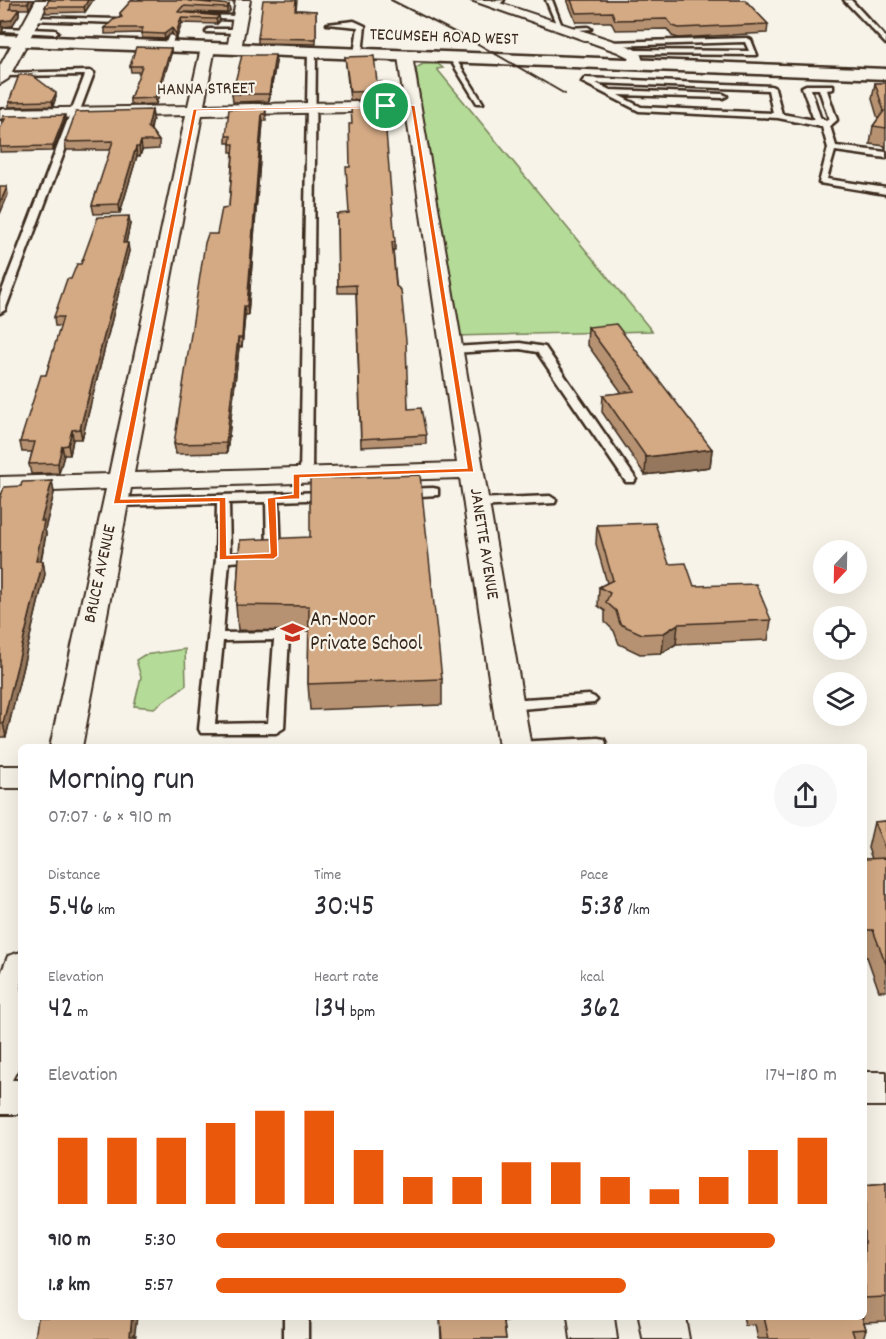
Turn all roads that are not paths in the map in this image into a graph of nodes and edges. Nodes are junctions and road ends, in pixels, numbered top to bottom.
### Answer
1 (549, 0) edge
2 (847, 0) edge
3 (481, 1) edge
4 (501, 1) edge
5 (239, 13) edge
6 (194, 17) edge
7 (31, 19) edge
8 (118, 21) edge
9 (60, 23) dead end
10 (330, 24) dead end
11 (564, 29) junction
12 (588, 29) edge
13 (55, 32) dead end
14 (2, 35) edge
15 (208, 40) junction
16 (886, 42) edge
17 (610, 44) junction
18 (234, 49) junction
19 (312, 52) junction
20 (358, 54) junction
21 (405, 56) junction
22 (451, 58) junction
23 (634, 58) junction
24 (822, 72) junction
25 (2, 73) edge
26 (886, 74) edge
27 (830, 87) junction
28 (608, 92) junction
29 (738, 97) dead end
30 (622, 100) junction
31 (480, 101) dead end
32 (763, 101) dead end
33 (775, 102) junction
34 (752, 105) dead end
35 (413, 106) junction
36 (311, 108) junction
37 (195, 110) junction
38 (75, 112) junction
39 (0, 114) edge
40 (778, 116) junction
41 (826, 125) junction
42 (832, 148) junction
43 (886, 156) edge
44 (886, 191) edge
45 (0, 310) edge
46 (452, 350) junction
47 (471, 470) junction
48 (630, 479) dead end
49 (300, 483) junction
50 (0, 485) edge
51 (118, 491) junction
52 (433, 492) dead end
53 (388, 494) edge
54 (342, 495) edge
55 (272, 498) junction
56 (223, 499) junction
57 (550, 500) dead end
58 (476, 503) junction
59 (223, 558) junction
60 (215, 637) junction
61 (589, 700) dead end
62 (508, 705) junction
63 (598, 743) dead end
64 (67, 744) edge
65 (514, 744) edge
66 (577, 744) edge
67 (0, 777) edge
68 (18, 777) edge
69 (18, 981) edge
70 (0, 1068) edge
71 (0, 1097) edge
72 (18, 1097) edge
73 (296, 1320) edge
74 (591, 1320) edge
75 (663, 1320) edge
76 (296, 1339) edge
77 (594, 1339) edge
78 (666, 1339) edge

1 - 11 lane
2 - 16 lane
3 - 4 lane
3 - 11 street
5 - 6 lane
5 - 15 lane
5 - 18 street
7 - 8 lane
7 - 9 lane
7 - 13 lane
7 - 14 main road, TECUMSEH ROAD WEST
7 - 15 main road, TECUMSEH ROAD WEST
7 - 25 street
10 - 20 lane
11 - 12 lane
11 - 17 street
15 - 18 main road, TECUMSEH ROAD WEST
15 - 37 street, BRUCE AVENUE
17 - 23 street
17 - 23 lane
18 - 19 main road, TECUMSEH ROAD WEST
19 - 20 main road, TECUMSEH ROAD WEST
19 - 36 lane
20 - 21 main road, TECUMSEH ROAD WEST
21 - 22 main road, TECUMSEH ROAD WEST
21 - 35 street, JANETTE AVENUE
22 - 23 main road, TECUMSEH ROAD WEST
22 - 31 lane
23 - 24 main road, TECUMSEH ROAD WEST
24 - 26 main road, TECUMSEH ROAD WEST
24 - 27 lane
25 - 38 lane
27 - 41 lane
27 - 41 lane
28 - 29 lane
28 - 30 lane
28 - 33 lane
30 - 34 lane
30 - 40 lane
32 - 33 lane
33 - 40 lane
35 - 36 street, HANNA STREET
35 - 46 street, JANETTE AVENUE
36 - 37 street, HANNA STREET
36 - 49 lane
37 - 38 street, HANNA STREET
37 - 51 street, BRUCE AVENUE
38 - 39 street, HANNA STREET
38 - 45 lane
40 - 41 lane
41 - 42 lane
42 - 43 lane
42 - 44 lane
46 - 47 street, JANETTE AVENUE
46 - 48 lane
47 - 49 street
47 - 58 street, JANETTE AVENUE
49 - 51 street
49 - 54 lane
49 - 55 lane
50 - 51 street
51 - 56 lane
51 - 64 street, BRUCE AVENUE
52 - 53 lane
55 - 56 lane
55 - 59 lane
56 - 59 lane
57 - 58 lane
58 - 62 street, JANETTE AVENUE
59 - 60 lane
60 - 60 lane
61 - 62 lane
62 - 65 street, JANETTE AVENUE
63 - 66 lane
67 - 68 street
69 - 70 street
71 - 72 street
73 - 76 lane
74 - 77 street
75 - 78 street

